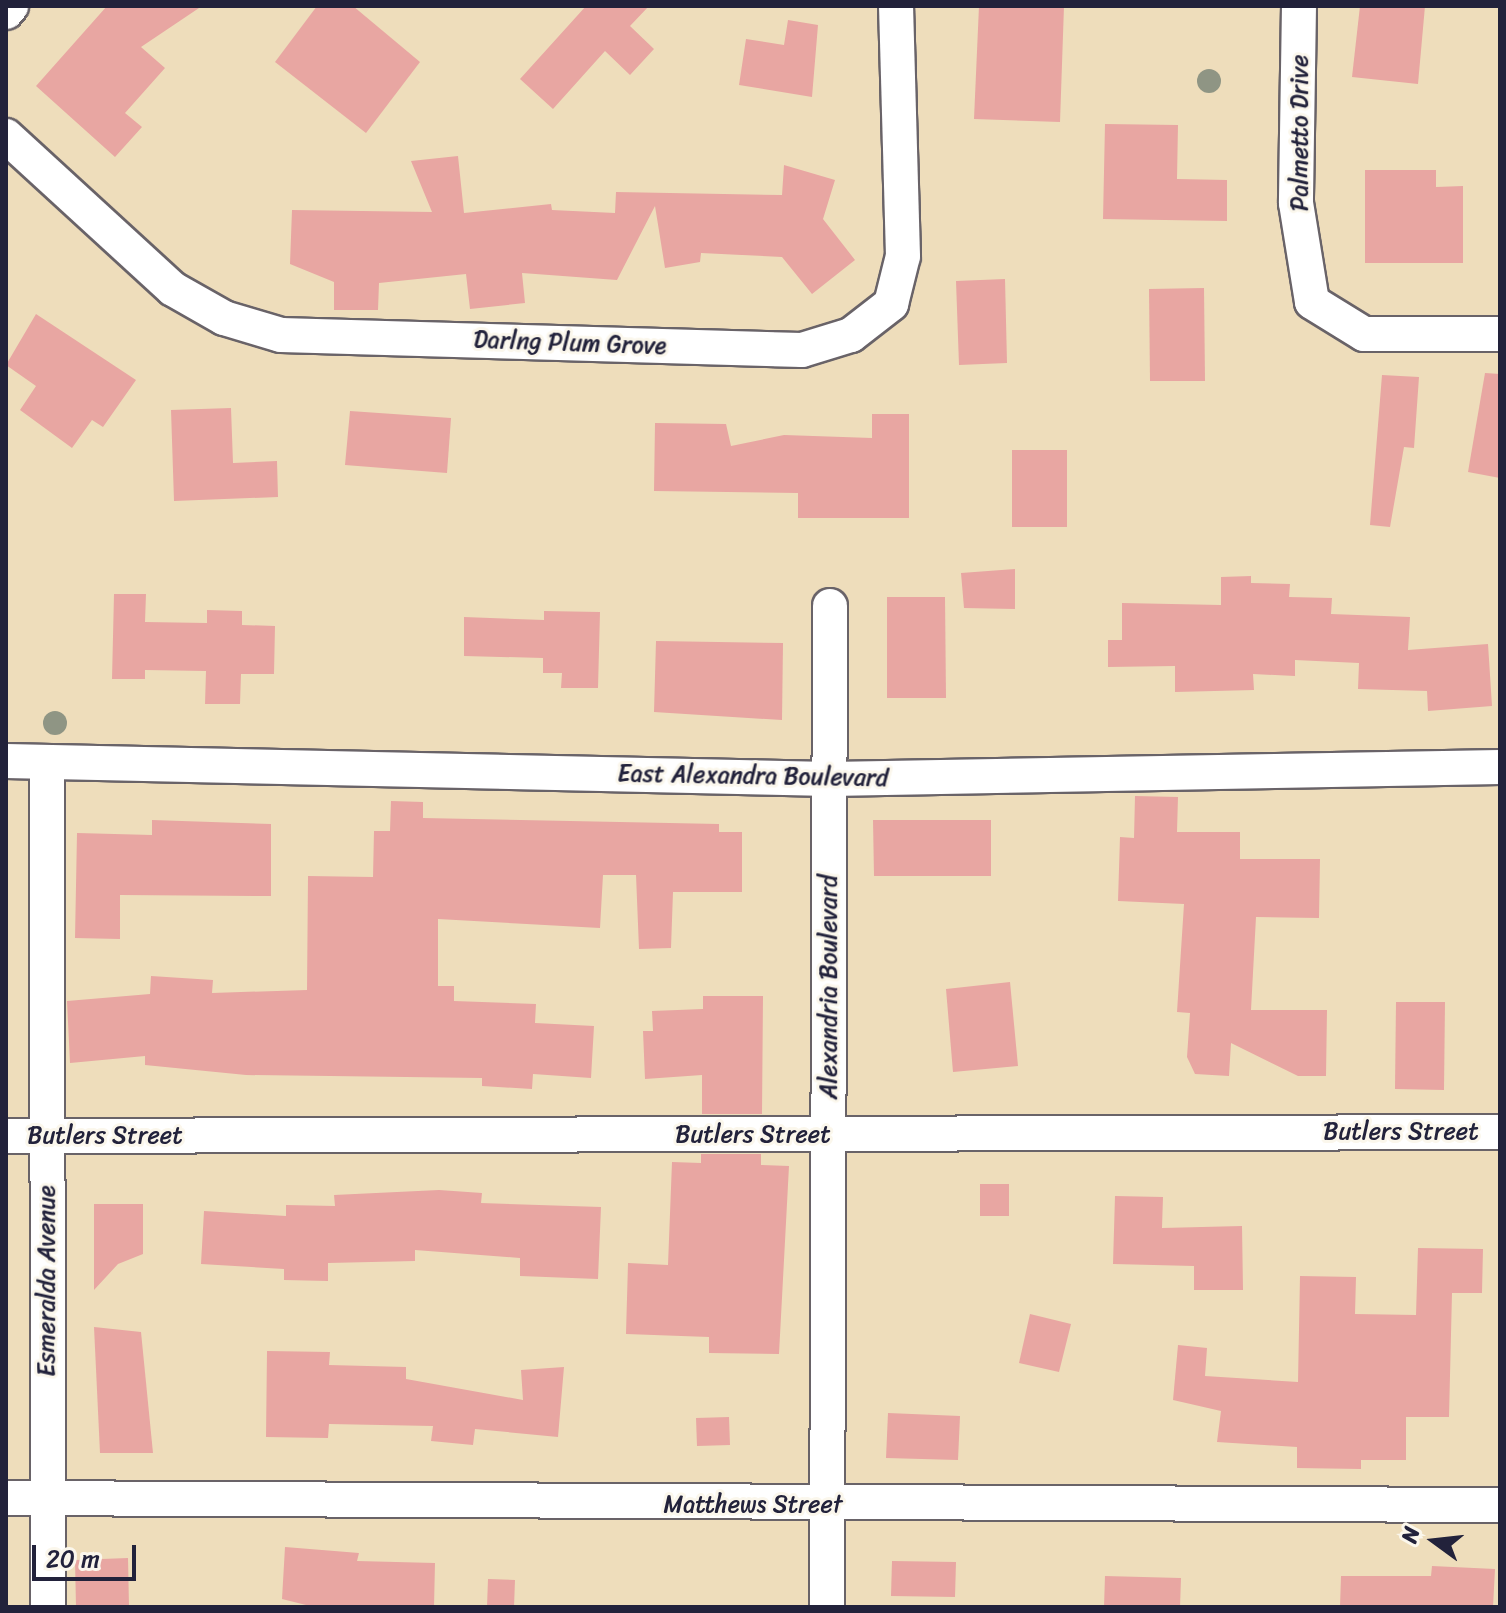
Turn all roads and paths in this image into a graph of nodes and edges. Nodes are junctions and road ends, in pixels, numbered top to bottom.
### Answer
1 (11, 6) edge
2 (896, 6) edge
3 (1299, 6) edge
4 (6, 12) edge
5 (6, 136) edge
6 (1500, 334) edge
7 (830, 606) dead end
8 (6, 761) edge
9 (47, 762) junction
10 (1500, 767) edge
11 (830, 779) junction
12 (1500, 1132) edge
13 (829, 1135) junction
14 (6, 1136) edge
15 (47, 1136) junction
16 (6, 1498) edge
17 (47, 1498) junction
18 (1500, 1505) edge
19 (828, 1506) junction
20 (48, 1607) edge
21 (827, 1607) edge

1 - 4 street
2 - 5 street, Darlng Plum Grove
3 - 6 street, Palmetto Drive
7 - 11 street, Alexandria Boulevard
8 - 9 street, East Alexandra Boulevard
9 - 11 street, East Alexandra Boulevard
9 - 15 street, Esmeralda Avenue
10 - 11 street, East Alexandra Boulevard
11 - 13 street, Alexandria Boulevard
12 - 13 street, Butlers Street
13 - 15 street, Butlers Street
13 - 19 street, Alexandria Boulevard
14 - 15 street, Butlers Street
15 - 17 street, Esmeralda Avenue
16 - 17 street, Matthews Street
17 - 19 street, Matthews Street
17 - 20 street, Esmeralda Avenue
18 - 19 street, Matthews Street
19 - 21 street, Alexandria Boulevard

